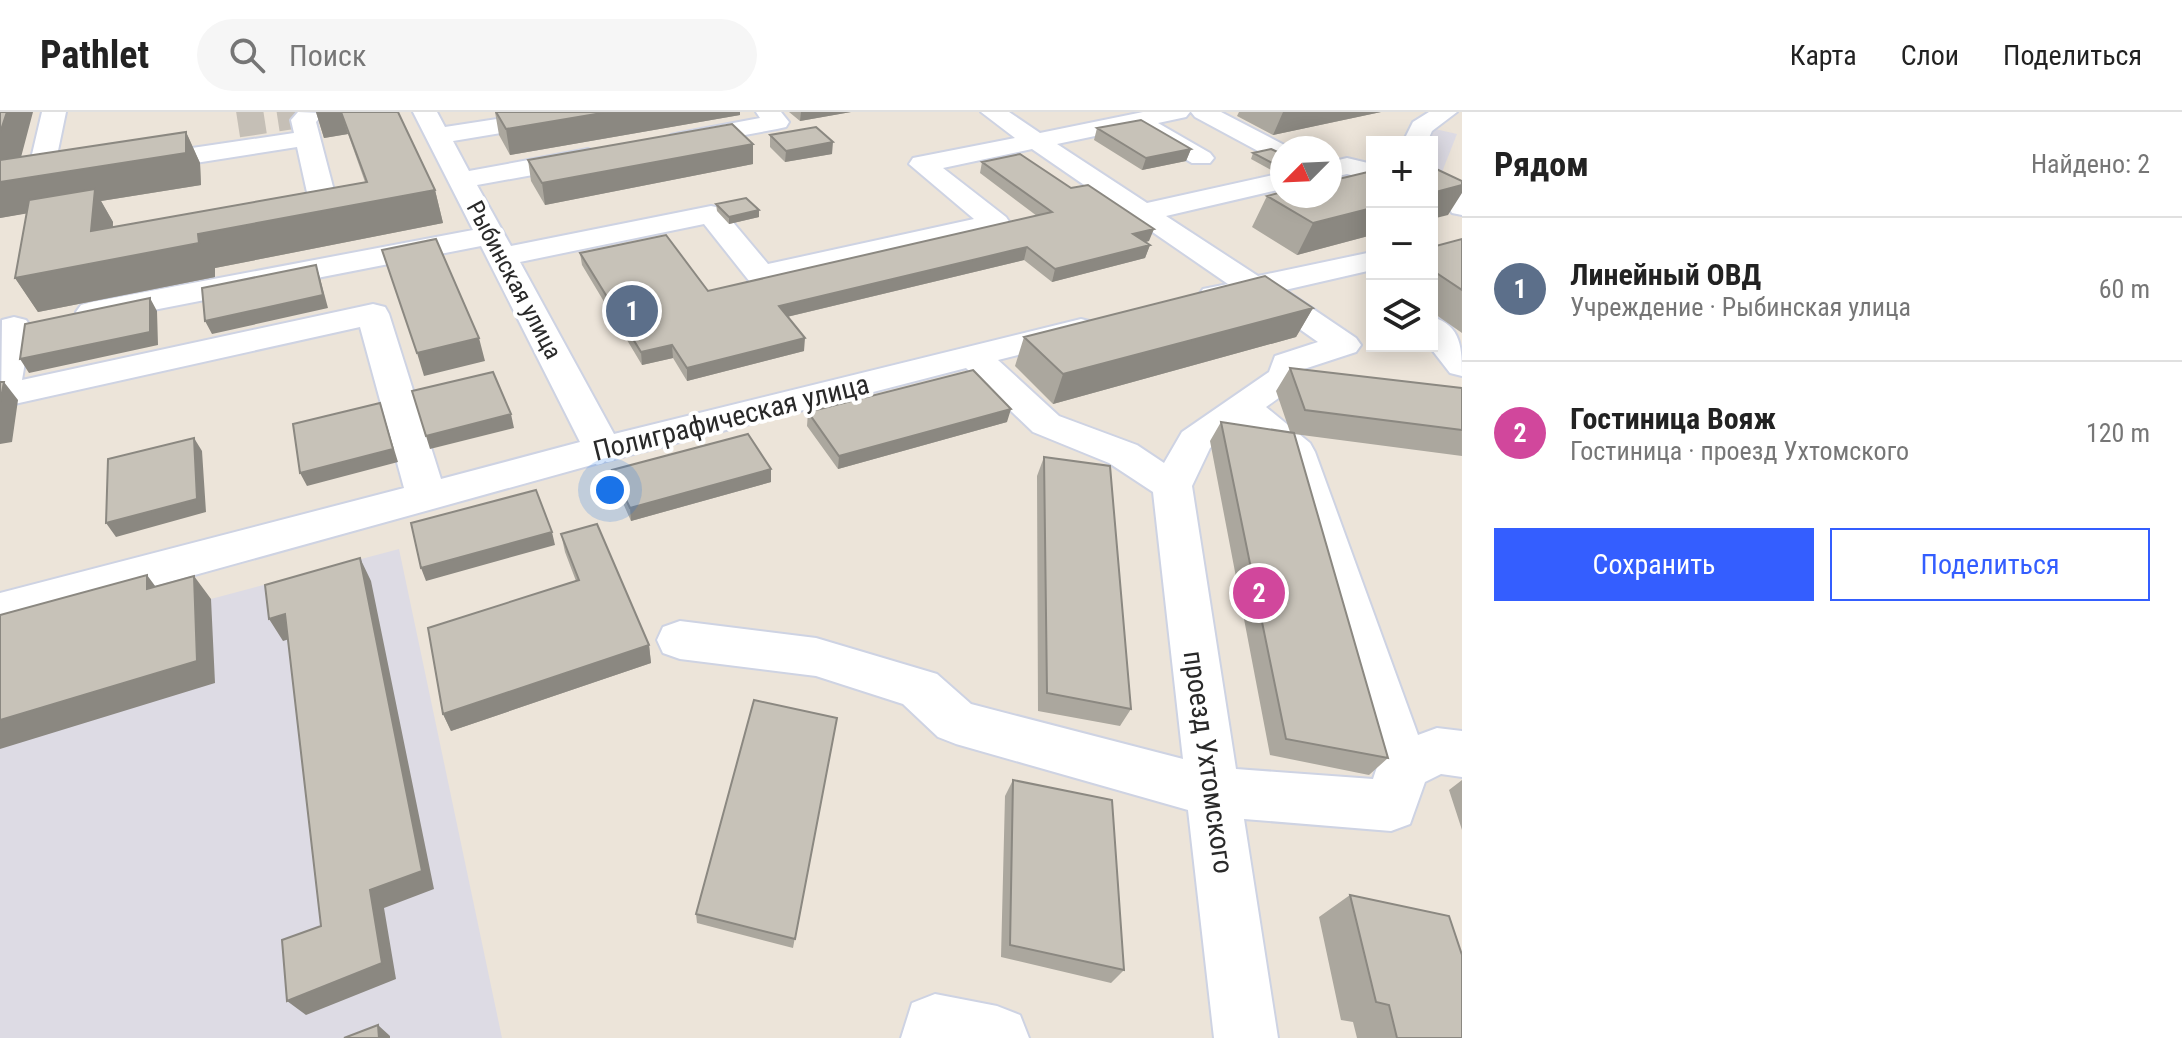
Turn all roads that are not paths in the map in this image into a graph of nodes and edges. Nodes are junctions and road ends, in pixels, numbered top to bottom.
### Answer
1 (57, 112) edge
2 (314, 112) edge
3 (586, 112) edge
4 (768, 112) edge
5 (993, 112) edge
6 (1178, 112) edge
7 (1203, 112) edge
8 (1445, 112) edge
9 (437, 119) edge
10 (1135, 120) junction
11 (1418, 136) edge
12 (307, 138) junction
13 (1036, 141) junction
14 (652, 145) edge
15 (1270, 148) edge
16 (606, 153) edge
17 (1201, 158) dead end
18 (1342, 167) edge
19 (1366, 171) edge
20 (461, 180) junction
21 (1270, 184) edge
22 (1438, 187) edge
23 (1461, 202) edge
24 (324, 206) edge
25 (1141, 213) junction
26 (496, 246) junction
27 (1366, 268) edge
28 (1255, 286) junction
29 (200, 292) junction
30 (1174, 305) edge
31 (1112, 321) edge
32 (30, 324) edge
33 (1438, 335) edge
34 (201, 352) junction
35 (973, 356) junction
36 (1462, 366) edge
37 (1286, 376) junction
38 (1345, 380) edge
39 (1243, 407) junction
40 (603, 449) junction
41 (1172, 486) junction
42 (426, 496) junction
43 (0, 611) edge
44 (680, 640) dead end
45 (1462, 754) edge
46 (1403, 767) junction
47 (1213, 792) junction
48 (933, 1038) edge
49 (997, 1038) edge
50 (1246, 1038) edge

1 - 12 street
2 - 12 street
3 - 9 street
4 - 14 street
5 - 13 street
6 - 10 street
7 - 15 street
8 - 11 street
9 - 20 street, Рыбинская улица
10 - 13 street
10 - 17 street
12 - 24 street
13 - 25 street
13 - 26 street
16 - 20 street
18 - 19 street
20 - 26 street, Рыбинская улица
21 - 25 street
22 - 23 street
25 - 28 street
26 - 29 street
26 - 40 street, Рыбинская улица
27 - 28 street
28 - 30 street
28 - 37 street
29 - 32 street
29 - 34 street
31 - 35 street, Полиграфическая улица
32 - 34 street
33 - 36 street
34 - 42 street
35 - 40 street, Полиграфическая улица
35 - 41 street
37 - 38 street
37 - 39 street
39 - 41 street
39 - 46 street
40 - 42 street, Полиграфическая улица
41 - 47 street, проезд Ухтомского
42 - 43 street, Полиграфическая улица
44 - 47 street
45 - 46 street
46 - 47 street
47 - 50 street, проезд Ухтомского
48 - 49 street

